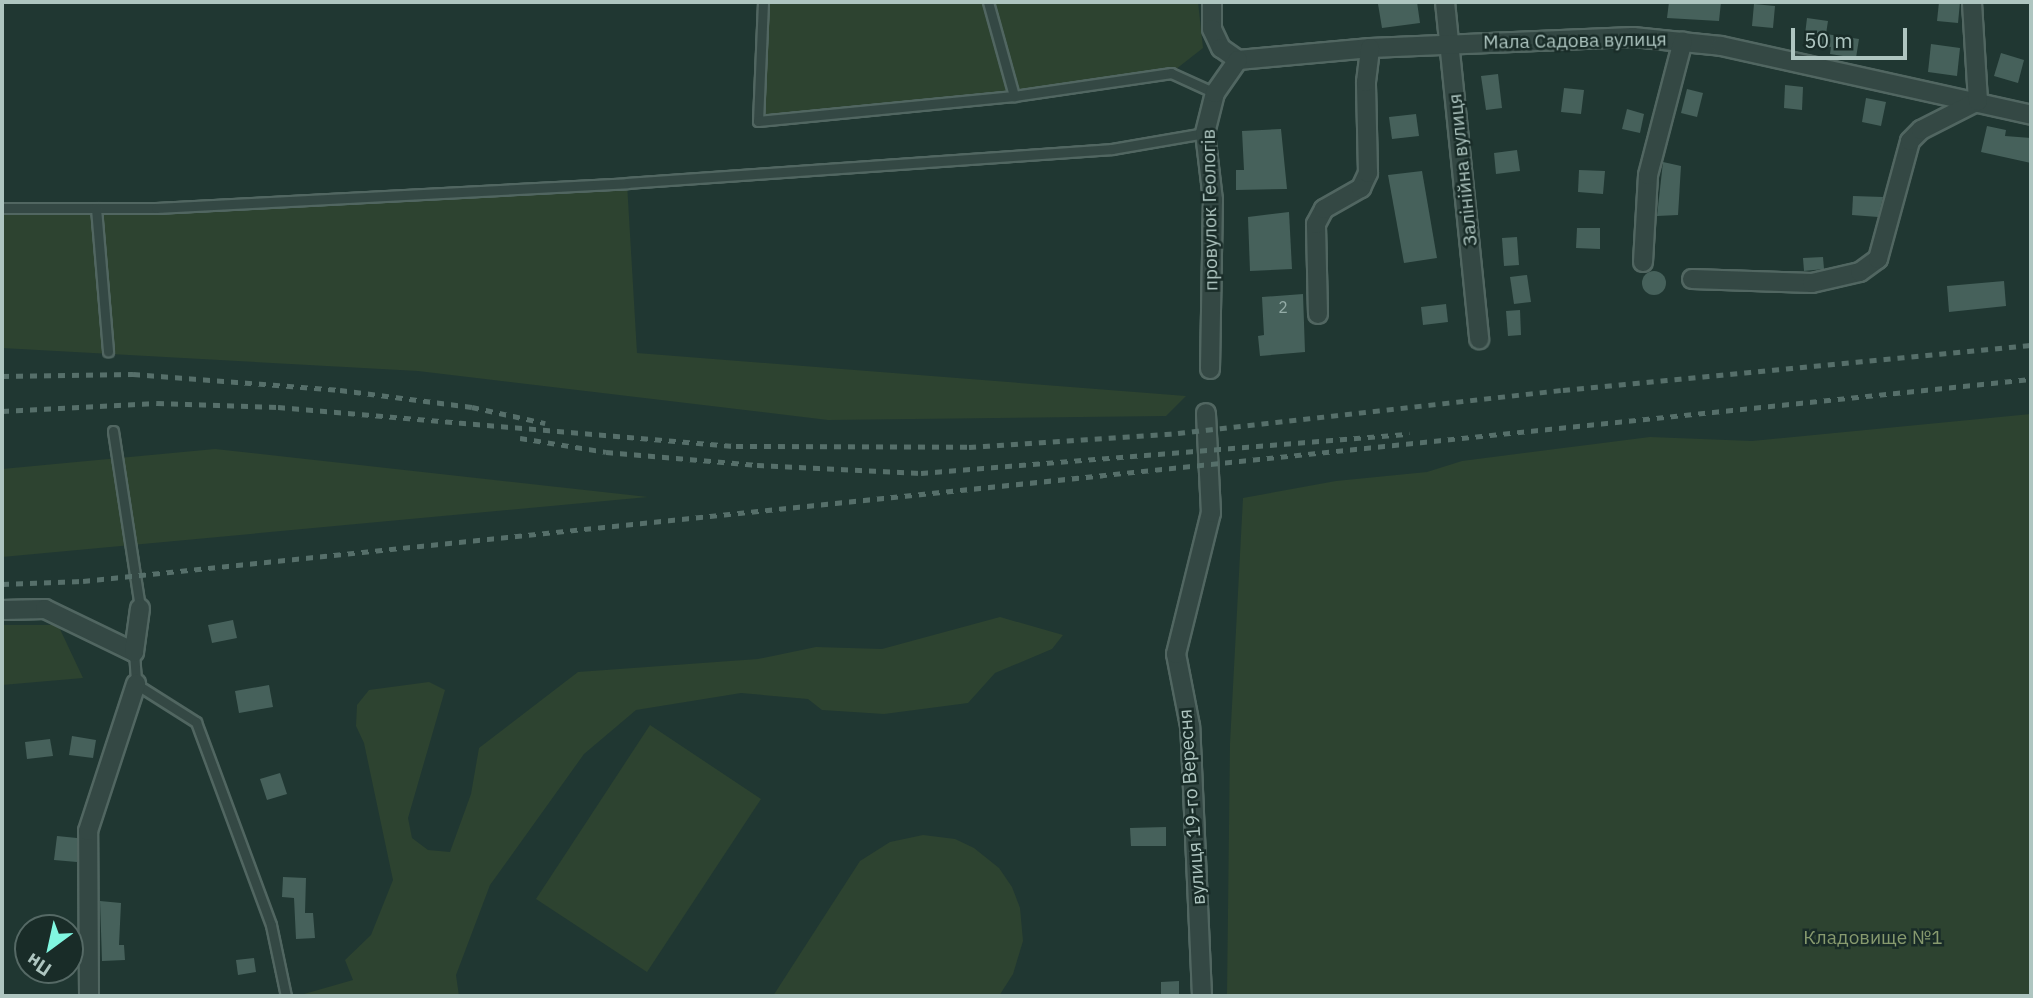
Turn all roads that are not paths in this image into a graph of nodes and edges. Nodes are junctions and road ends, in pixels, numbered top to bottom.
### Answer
1 (763, 2) edge
2 (988, 2) edge
3 (1212, 2) edge
4 (1445, 2) edge
5 (1972, 2) edge
6 (1683, 41) junction
7 (1450, 44) junction
8 (1370, 48) junction
9 (1237, 60) junction
10 (1215, 93) junction
11 (1014, 96) junction
12 (1978, 101) junction
13 (2031, 114) edge
14 (1205, 133) junction
15 (2, 208) edge
16 (96, 208) junction
17 (1643, 262) dead end
18 (1692, 279) dead end
19 (1318, 314) dead end
20 (1479, 339) dead end
21 (108, 351) dead end
22 (1210, 369) dead end
23 (1206, 413) dead end
24 (113, 431) dead end
25 (140, 608) joint
26 (2, 610) edge
27 (134, 652) junction
28 (136, 684) junction
29 (89, 996) edge
30 (286, 996) edge
31 (1202, 996) edge

1 - 11 lane
2 - 11 lane
3 - 9 street
4 - 7 street, Залінійна вулиця
5 - 12 street
6 - 7 street, Мала Садова вулиця
6 - 12 street, Мала Садова вулиця
6 - 17 street
7 - 8 street, Мала Садова вулиця
7 - 20 street, Залінійна вулиця
8 - 9 street, Мала Садова вулиця
8 - 19 street
9 - 10 street, провулок Геологів
10 - 11 lane
10 - 14 street, провулок Геологів
12 - 13 street, Мала Садова вулиця
12 - 18 street
14 - 16 lane
14 - 22 street, провулок Геологів
15 - 16 lane
16 - 21 lane
23 - 31 street, вулиця 19-го Вересня
24 - 25 lane
25 - 27 street
26 - 27 street
27 - 28 lane
28 - 29 street
28 - 30 lane

